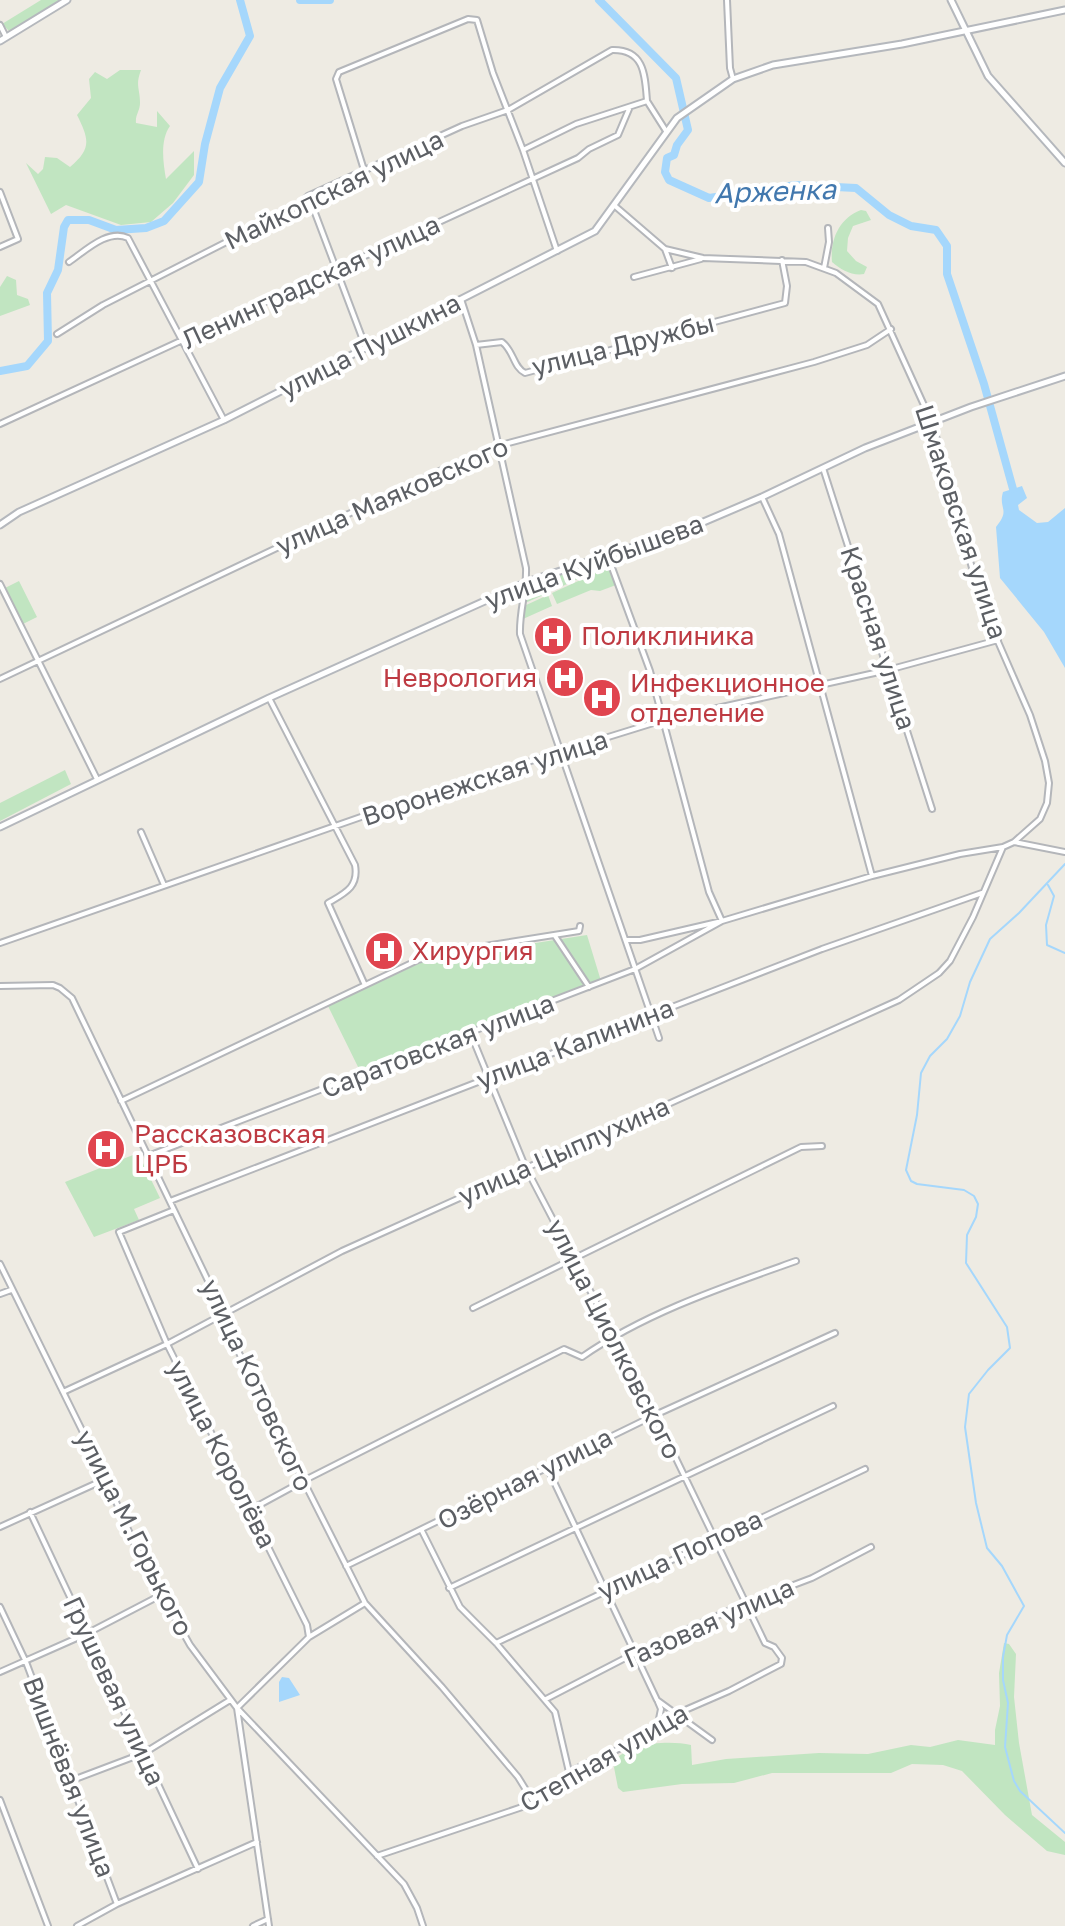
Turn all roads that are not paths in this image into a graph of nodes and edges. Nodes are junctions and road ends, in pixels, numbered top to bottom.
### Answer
1 (67, 0) edge
2 (727, 0) edge
3 (951, 0) edge
4 (1065, 10) edge
5 (0, 25) edge
6 (965, 31) junction
7 (3, 39) edge
8 (733, 79) junction
9 (647, 101) junction
10 (629, 109) junction
11 (508, 110) junction
12 (666, 131) junction
13 (523, 150) junction
14 (1065, 163) edge
15 (364, 170) junction
16 (532, 180) junction
17 (0, 192) edge
18 (308, 196) junction
19 (615, 206) junction
20 (828, 228) dead end
21 (0, 247) edge
22 (665, 249) junction
23 (557, 251) junction
24 (703, 258) junction
25 (782, 260) junction
26 (69, 262) dead end
27 (672, 268) junction
28 (824, 268) junction
29 (337, 270) junction
30 (634, 277) dead end
31 (150, 282) junction
32 (461, 299) junction
33 (891, 329) junction
34 (57, 334) dead end
35 (182, 341) junction
36 (476, 345) junction
37 (366, 348) junction
38 (1065, 376) edge
39 (224, 420) junction
40 (932, 422) junction
41 (0, 424) edge
42 (499, 446) junction
43 (823, 468) junction
44 (762, 497) junction
45 (0, 525) edge
46 (607, 554) junction
47 (527, 582) junction
48 (0, 584) edge
49 (998, 640) junction
50 (39, 661) junction
51 (888, 670) junction
52 (0, 679) edge
53 (819, 685) junction
54 (269, 698) junction
55 (663, 720) junction
56 (560, 753) junction
57 (97, 779) junction
58 (932, 809) dead end
59 (336, 826) junction
60 (0, 827) edge
61 (141, 832) dead end
62 (1014, 842) junction
63 (1003, 847) junction
64 (1065, 852) edge
65 (872, 876) junction
66 (164, 885) junction
67 (982, 893) junction
68 (722, 921) junction
69 (580, 926) dead end
70 (555, 936) junction
71 (625, 940) junction
72 (0, 943) edge
73 (635, 969) junction
74 (364, 983) junction
75 (0, 986) edge
76 (589, 987) junction
77 (651, 1015) junction
78 (470, 1032) junction
79 (659, 1038) dead end
80 (488, 1077) junction
81 (121, 1101) junction
82 (822, 1146) dead end
83 (148, 1156) junction
84 (525, 1166) junction
85 (170, 1201) junction
86 (174, 1210) junction
87 (572, 1258) junction
88 (796, 1261) dead end
89 (0, 1264) edge
90 (11, 1290) junction
91 (0, 1294) edge
92 (473, 1308) dead end
93 (224, 1314) junction
94 (835, 1333) dead end
95 (613, 1335) junction
96 (167, 1344) junction
97 (63, 1392) junction
98 (833, 1406) dead end
99 (655, 1415) junction
100 (547, 1467) junction
101 (865, 1469) dead end
102 (684, 1477) junction
103 (106, 1479) junction
104 (303, 1481) junction
105 (250, 1510) junction
106 (30, 1512) junction
107 (0, 1527) edge
108 (575, 1530) junction
109 (422, 1531) junction
110 (714, 1540) junction
111 (871, 1547) dead end
112 (346, 1566) junction
113 (449, 1588) junction
114 (605, 1589) junction
115 (161, 1595) junction
116 (365, 1603) junction
117 (746, 1603) junction
118 (0, 1607) edge
119 (86, 1634) junction
120 (309, 1637) junction
121 (496, 1643) junction
122 (635, 1653) junction
123 (26, 1662) junction
124 (781, 1664) joint
125 (0, 1672) edge
126 (546, 1699) junction
127 (230, 1700) junction
128 (657, 1700) junction
129 (237, 1708) junction
130 (676, 1714) junction
131 (658, 1725) junction
132 (712, 1740) dead end
133 (144, 1753) junction
134 (569, 1772) junction
135 (70, 1781) junction
136 (0, 1800) edge
137 (534, 1803) junction
138 (257, 1842) junction
139 (377, 1856) junction
140 (198, 1869) junction
141 (117, 1904) junction
142 (268, 1919) junction
143 (48, 1926) edge
144 (77, 1926) edge
145 (253, 1926) edge
146 (269, 1926) edge
147 (423, 1926) edge

1 - 7 street
2 - 8 street
3 - 6 street
4 - 6 street, улица Пушкина
5 - 7 street
6 - 8 street, улица Пушкина
6 - 14 street
8 - 12 street, улица Пушкина
9 - 10 street
9 - 11 street, Майкопская улица
9 - 12 street
10 - 13 street
10 - 16 street, Ленинградская улица
11 - 13 street
11 - 15 street, Майкопская улица
11 - 15 street
12 - 19 street, улица Пушкина
13 - 16 street
15 - 18 street, Майкопская улица
16 - 23 street
16 - 29 street, Ленинградская улица
17 - 21 street
18 - 29 street
18 - 31 street, Майкопская улица
19 - 22 street, Шмаковская улица
19 - 23 street, улица Пушкина
20 - 28 street
22 - 24 street, Шмаковская улица
22 - 27 street
23 - 32 street, улица Пушкина
24 - 25 street, Шмаковская улица
24 - 27 street, Шмаковская улица
25 - 28 street, Шмаковская улица
25 - 36 street, улица Дружбы
26 - 31 street
27 - 30 street, Шмаковская улица
28 - 33 street, Шмаковская улица
29 - 35 street, Ленинградская улица
29 - 37 street
31 - 34 street, Майкопская улица
31 - 35 street
32 - 36 street
32 - 37 street, улица Пушкина
33 - 40 street, Шмаковская улица
33 - 42 street, улица Маяковского
35 - 39 street
35 - 41 street, Ленинградская улица
36 - 42 street
37 - 39 street, улица Пушкина
38 - 40 street, улица Куйбышева
39 - 45 street, улица Пушкина
40 - 43 street, улица Куйбышева
40 - 49 street, Шмаковская улица
42 - 47 street
42 - 50 street, улица Маяковского
43 - 44 street, улица Куйбышева
43 - 51 street, Красная улица
44 - 46 street, улица Куйбышева
44 - 53 street
46 - 47 street, улица Куйбышева
46 - 55 street
47 - 54 street, улица Куйбышева
47 - 56 street
48 - 50 street
49 - 51 street, Воронежская улица
49 - 62 street, Шмаковская улица
50 - 52 street, улица Маяковского
50 - 57 street
51 - 53 street, Воронежская улица
51 - 58 street, Красная улица
53 - 55 street, Воронежская улица
53 - 65 street
54 - 57 street, улица Куйбышева
54 - 59 street
55 - 56 street, Воронежская улица
55 - 68 street
56 - 59 street, Воронежская улица
56 - 71 street
57 - 60 street, улица Куйбышева
59 - 66 street, Воронежская улица
59 - 74 street
61 - 66 street
62 - 63 street, Саратовская улица
62 - 64 street
63 - 65 street, Саратовская улица
63 - 67 street, улица Цыплухина
65 - 68 street, Саратовская улица
66 - 72 street, Воронежская улица
67 - 77 street, улица Калинина
67 - 84 street, улица Цыплухина
68 - 71 street, Саратовская улица
68 - 73 street, Саратовская улица
69 - 70 street
70 - 74 street
70 - 76 street
71 - 73 street
73 - 76 street, Саратовская улица
73 - 77 street
74 - 81 street
75 - 81 street, улица Котовского
76 - 78 street, Саратовская улица
77 - 79 street
77 - 80 street, улица Калинина
78 - 80 street, улица Циолковского
78 - 83 street, Саратовская улица
80 - 84 street, улица Циолковского
80 - 85 street, улица Калинина
81 - 83 street, улица Котовского
82 - 87 street
83 - 85 street, улица Котовского
84 - 87 street, улица Циолковского
84 - 93 street, улица Цыплухина
85 - 86 street, улица Котовского
86 - 93 street, улица Котовского
86 - 96 street, улица Королёва
87 - 92 street
87 - 95 street, улица Циолковского
88 - 95 street
89 - 90 street, улица М.Горького
90 - 91 street
90 - 97 street, улица М.Горького
93 - 96 street, улица Цыплухина
93 - 104 street, улица Котовского
94 - 99 street, Озёрная улица
95 - 99 street, улица Циолковского
95 - 104 street
96 - 97 street, улица Цыплухина
96 - 105 street, улица Королёва
97 - 103 street, улица М.Горького
98 - 102 street
99 - 100 street, Озёрная улица
99 - 102 street, улица Циолковского
100 - 108 street
100 - 109 street, Озёрная улица
101 - 110 street, улица Попова
102 - 108 street
102 - 110 street, улица Циолковского
103 - 106 street
103 - 115 street, улица М.Горького
104 - 105 street
104 - 112 street, улица Котовского
105 - 120 street, улица Королёва
106 - 107 street
106 - 119 street, Грушевая улица
108 - 113 street
108 - 114 street
109 - 112 street, Озёрная улица
109 - 113 street
110 - 114 street, улица Попова
110 - 117 street, улица Циолковского
111 - 117 street, Газовая улица
112 - 116 street, улица Котовского
113 - 121 street
114 - 121 street, улица Попова
114 - 122 street
115 - 119 street
115 - 127 street, улица М.Горького
116 - 120 street
116 - 137 street, улица Котовского
117 - 122 street, Газовая улица
117 - 124 street, улица Циолковского
118 - 123 street, Вишнёвая улица
119 - 123 street
119 - 133 street, Грушевая улица
120 - 129 street
121 - 126 street
122 - 126 street, Газовая улица
122 - 128 street
123 - 125 street
123 - 135 street, Вишнёвая улица
124 - 130 street, Степная улица
126 - 134 street
127 - 129 street, улица М.Горького
127 - 133 street
128 - 130 street
128 - 131 street
129 - 138 street
129 - 139 street, улица М.Горького
130 - 131 street, Степная улица
130 - 132 street
131 - 134 street, Степная улица
133 - 135 street
133 - 140 street, Грушевая улица
134 - 137 street, Степная улица
135 - 141 street, Вишнёвая улица
136 - 143 street
137 - 139 street, Степная улица
138 - 140 street
138 - 142 street
139 - 147 street, улица М.Горького
140 - 141 street
141 - 144 street
142 - 145 street
142 - 146 street

